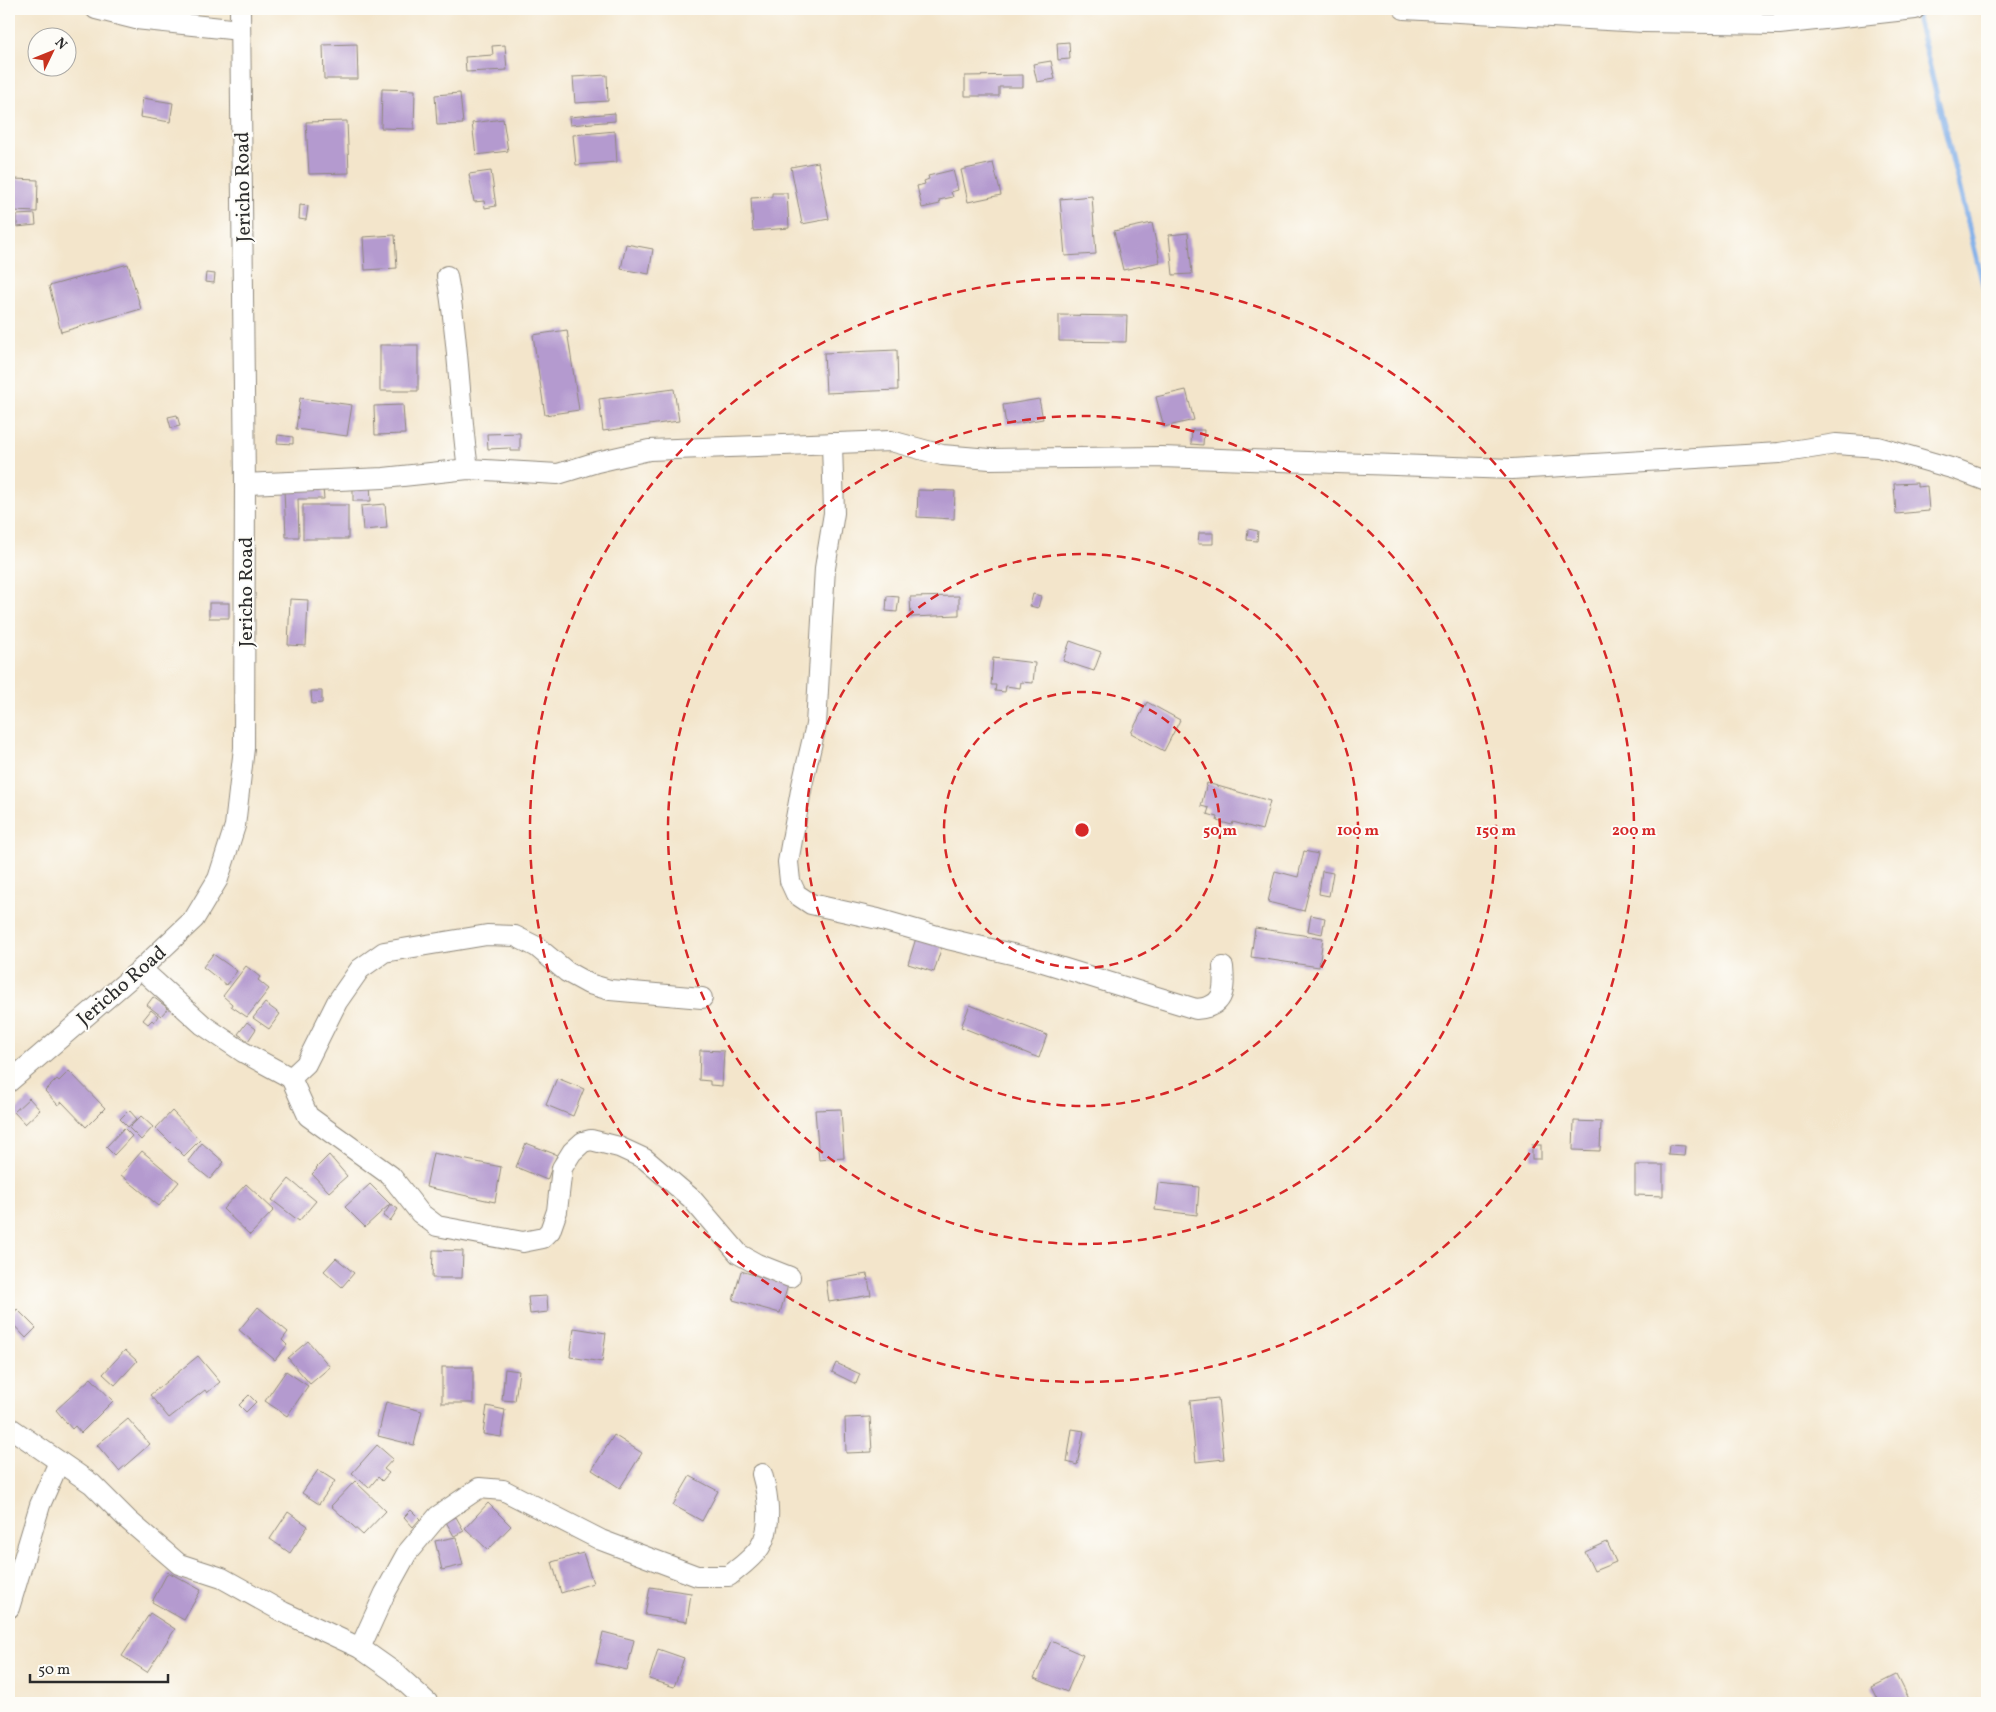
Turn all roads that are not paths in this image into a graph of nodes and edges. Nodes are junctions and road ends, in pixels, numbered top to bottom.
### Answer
1 (96, 9) edge
2 (240, 9) edge
3 (1404, 9) edge
4 (1915, 9) edge
5 (240, 30) junction
6 (446, 276) dead end
7 (832, 443) junction
8 (468, 469) junction
9 (1987, 481) edge
10 (245, 484) junction
11 (1223, 967) dead end
12 (141, 969) junction
13 (702, 998) dead end
14 (291, 1078) junction
15 (9, 1082) edge
16 (790, 1277) dead end
17 (9, 1427) edge
18 (59, 1462) junction
19 (762, 1474) dead end
20 (9, 1608) edge
21 (360, 1648) junction
22 (428, 1703) edge

1 - 5 street
2 - 5 street, Jericho Road
3 - 4 street
5 - 10 street, Jericho Road
6 - 8 street
7 - 8 street
7 - 9 street
7 - 11 street
8 - 10 street
10 - 12 street, Jericho Road
12 - 14 street
12 - 15 street, Jericho Road
13 - 14 street
14 - 16 street
17 - 18 street
18 - 20 street
18 - 21 street
19 - 21 street
21 - 22 street

